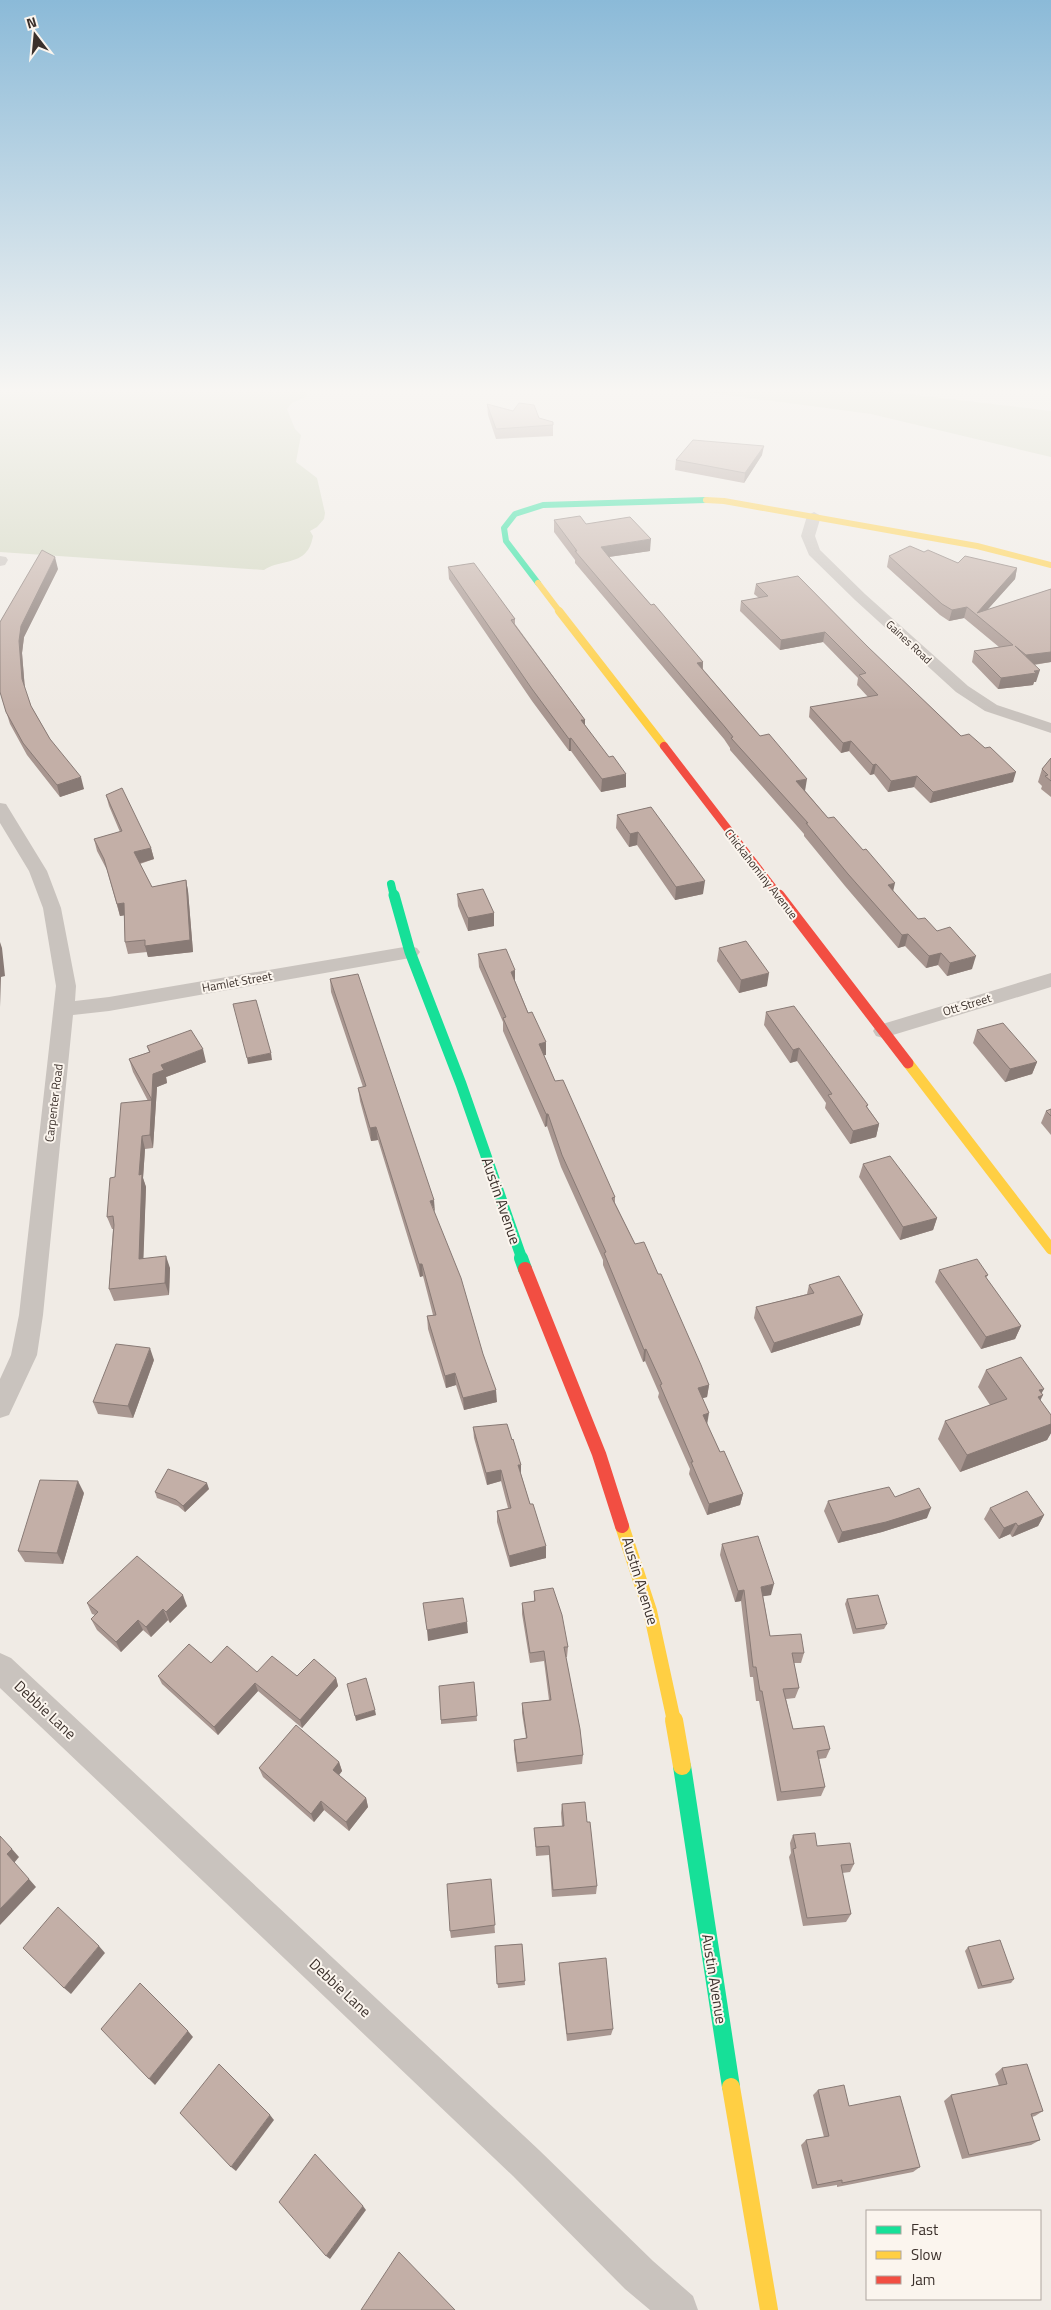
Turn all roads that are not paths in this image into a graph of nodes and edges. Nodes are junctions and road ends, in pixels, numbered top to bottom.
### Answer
1 (814, 516) junction
2 (1051, 565) edge
3 (1051, 728) edge
4 (0, 808) edge
5 (391, 884) dead end
6 (410, 952) junction
7 (1051, 980) edge
8 (64, 1009) junction
9 (883, 1030) junction
10 (1051, 1249) edge
11 (0, 1407) edge
12 (0, 1668) edge
13 (679, 2310) edge
14 (769, 2310) edge

1 - 2 street
1 - 3 street, Gaines Road
1 - 9 street, Chickahominy Avenue
4 - 8 street, Carpenter Road
5 - 6 street, Austin Avenue
6 - 8 street, Hamlet Street
6 - 14 street, Austin Avenue
7 - 9 street, Ott Street
8 - 11 street, Carpenter Road
9 - 10 street, Chickahominy Avenue
12 - 13 street, Debbie Lane

